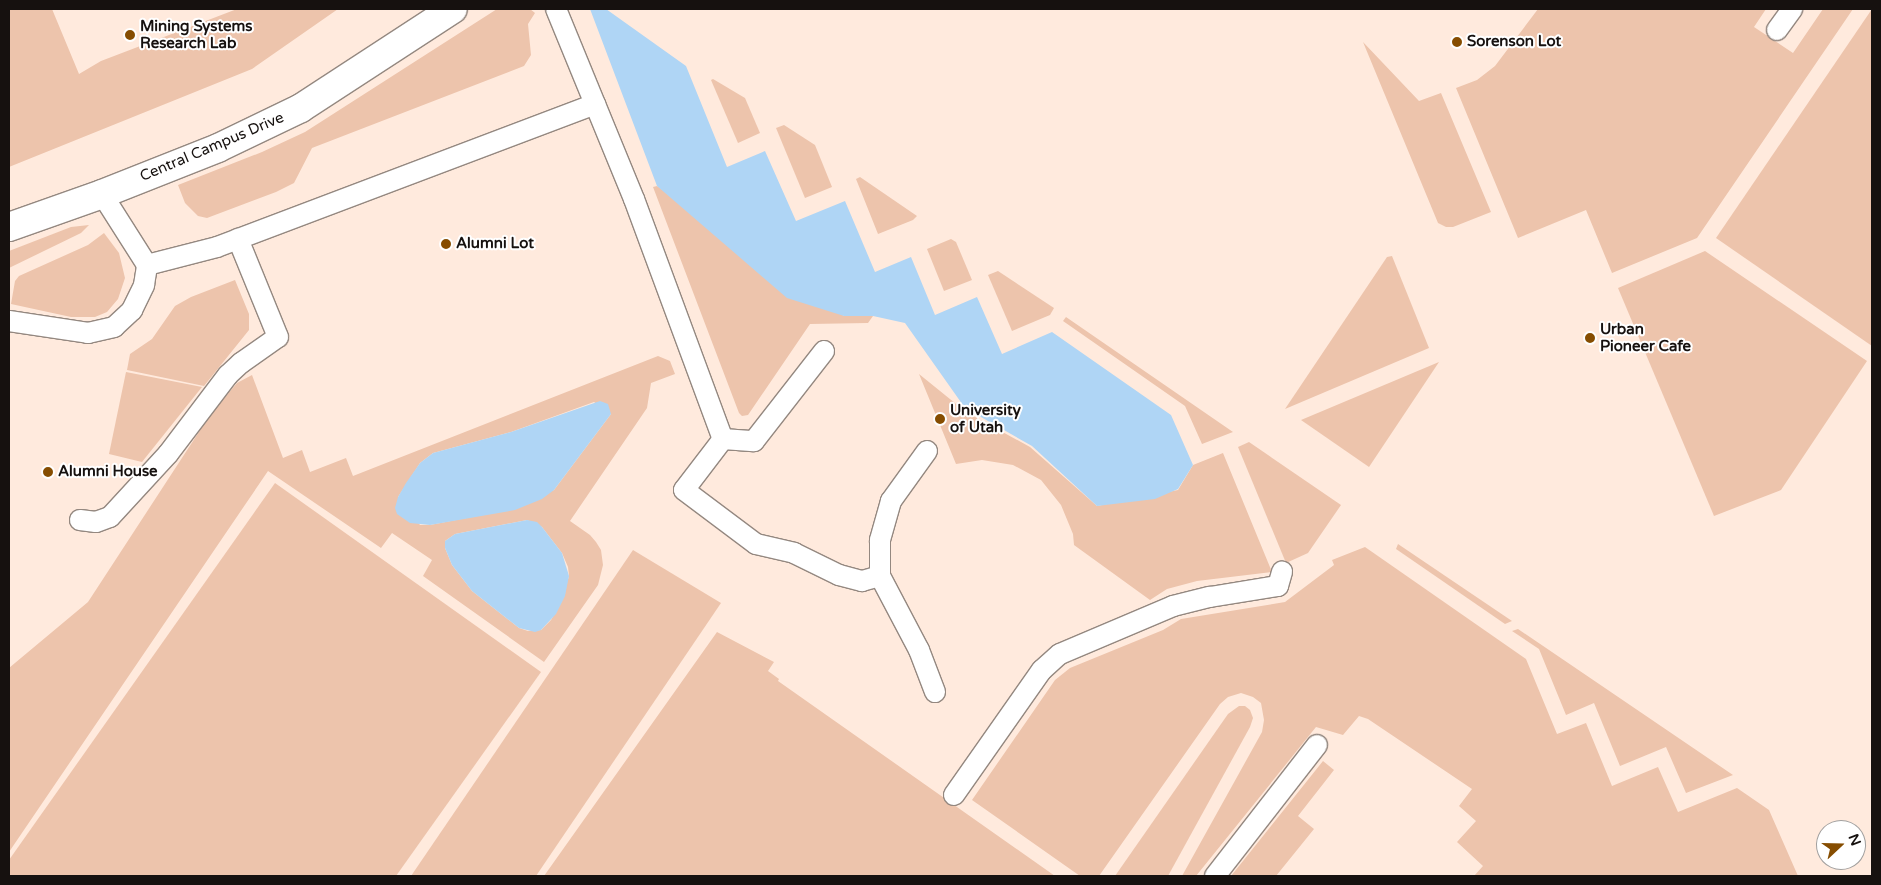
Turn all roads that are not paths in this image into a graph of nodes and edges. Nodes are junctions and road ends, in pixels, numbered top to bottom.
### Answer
1 (453, 9) edge
2 (556, 9) edge
3 (1792, 9) edge
4 (1777, 30) dead end
5 (595, 104) junction
6 (102, 194) junction
7 (9, 227) edge
8 (238, 239) junction
9 (147, 265) junction
10 (9, 321) edge
11 (824, 351) dead end
12 (723, 439) junction
13 (926, 451) dead end
14 (80, 520) dead end
15 (1282, 572) dead end
16 (880, 576) junction
17 (935, 692) dead end
18 (1317, 745) dead end
19 (954, 795) dead end
20 (1215, 876) edge

1 - 6 street, Central Campus Drive
2 - 5 lane
3 - 4 lane
5 - 8 lane
5 - 12 lane
6 - 7 street, Central Campus Drive
6 - 9 lane
8 - 9 lane
8 - 14 lane
9 - 10 lane
11 - 12 lane
12 - 16 lane
13 - 16 lane
15 - 19 lane
16 - 17 lane
18 - 20 lane

